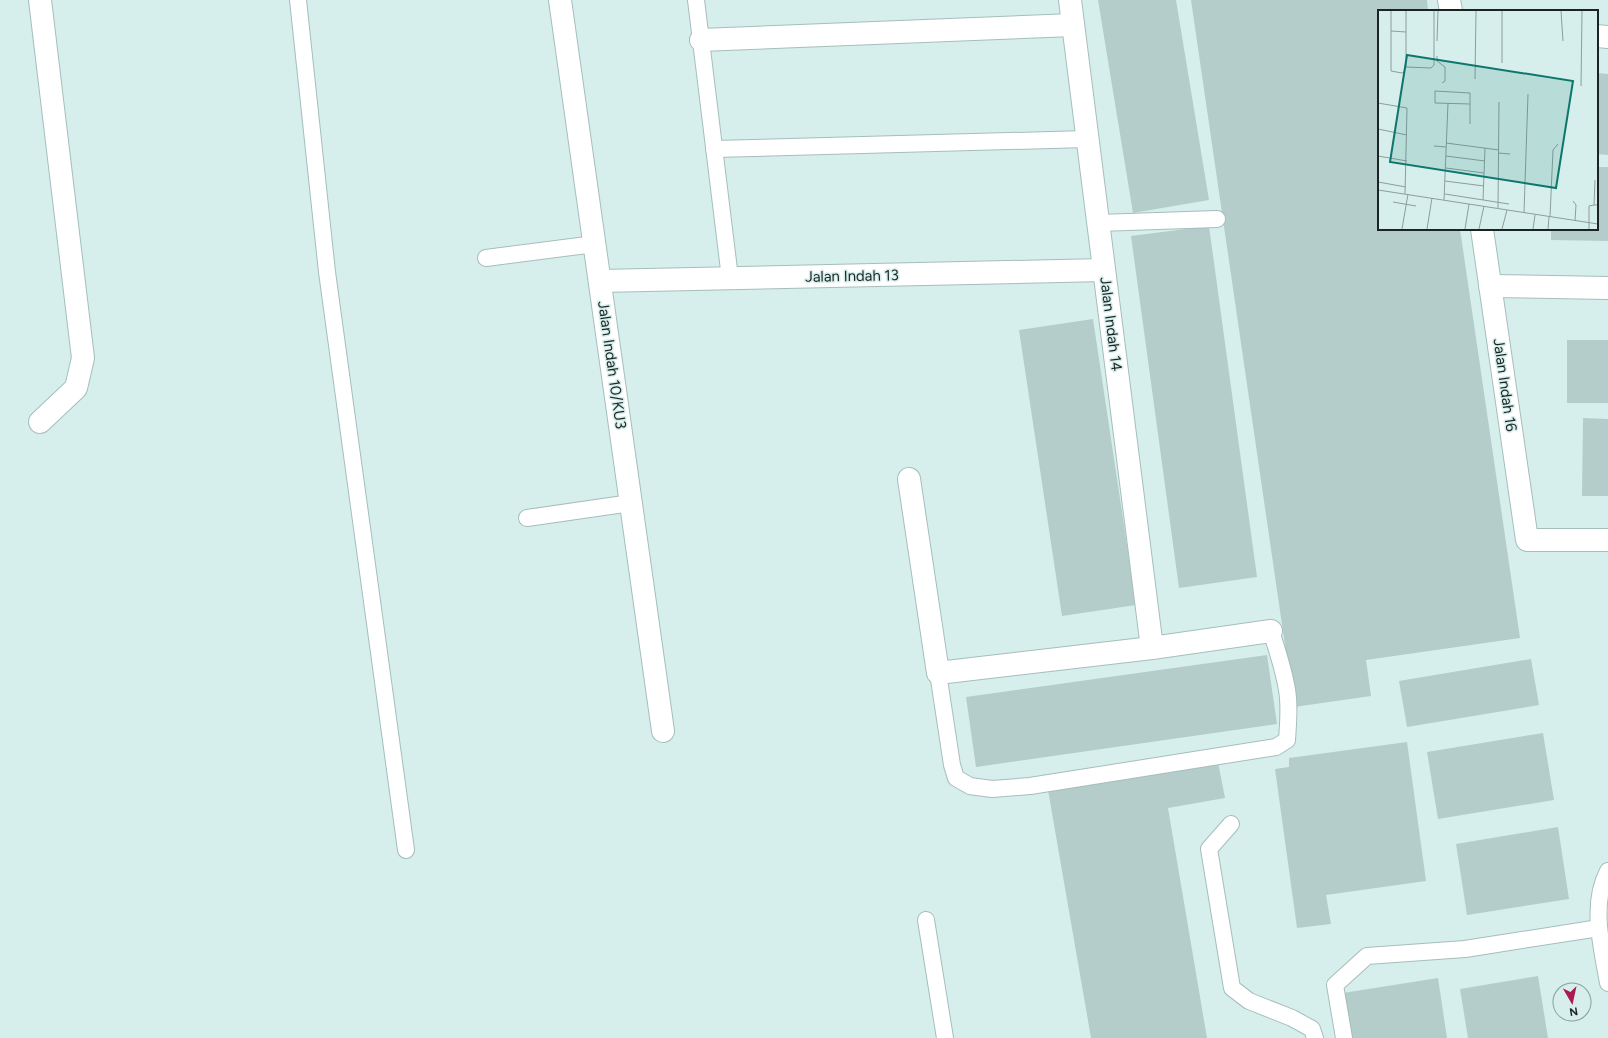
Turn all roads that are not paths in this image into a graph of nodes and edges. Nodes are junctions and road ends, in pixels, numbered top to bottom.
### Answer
1 (40, 0) edge
2 (298, 0) edge
3 (560, 0) edge
4 (696, 0) edge
5 (1070, 0) edge
6 (1449, 0) edge
7 (1451, 10) edge
8 (1073, 25) junction
9 (1598, 36) edge
10 (1608, 37) edge
11 (701, 40) junction
12 (1087, 138) junction
13 (714, 149) junction
14 (1217, 219) dead end
15 (1098, 223) junction
16 (1482, 230) edge
17 (595, 244) junction
18 (486, 258) dead end
19 (1104, 270) junction
20 (730, 278) junction
21 (600, 281) junction
22 (1490, 286) junction
23 (1608, 288) edge
24 (40, 422) dead end
25 (909, 479) dead end
26 (631, 503) junction
27 (527, 518) dead end
28 (1608, 540) edge
29 (1271, 631) joint
30 (1152, 648) junction
31 (938, 673) junction
32 (663, 731) dead end
33 (1231, 824) dead end
34 (406, 850) dead end
35 (1608, 871) edge
36 (926, 920) dead end
37 (1599, 928) junction
38 (1608, 983) edge
39 (945, 1038) edge
40 (1315, 1038) edge
41 (1344, 1038) edge

1 - 24 street
2 - 34 lane
3 - 17 street, Jalan Indah 10/KU3
4 - 11 lane
5 - 8 street, Jalan Indah 14
6 - 7 street
8 - 11 street
8 - 12 street, Jalan Indah 14
9 - 10 street
11 - 13 lane
12 - 13 lane
12 - 15 street, Jalan Indah 14
13 - 20 lane
14 - 15 lane
15 - 19 street, Jalan Indah 14
16 - 22 street, Jalan Indah 16
17 - 18 lane
17 - 21 street, Jalan Indah 10/KU3
19 - 20 street, Jalan Indah 13
19 - 30 street, Jalan Indah 14
20 - 21 street, Jalan Indah 13
21 - 26 street, Jalan Indah 10/KU3
22 - 23 street
22 - 28 street, Jalan Indah 16
25 - 31 street
26 - 27 lane
26 - 32 street, Jalan Indah 10/KU3
29 - 30 street
29 - 31 lane
30 - 31 street
33 - 40 lane
35 - 37 lane
36 - 39 lane
37 - 38 lane
37 - 41 lane

